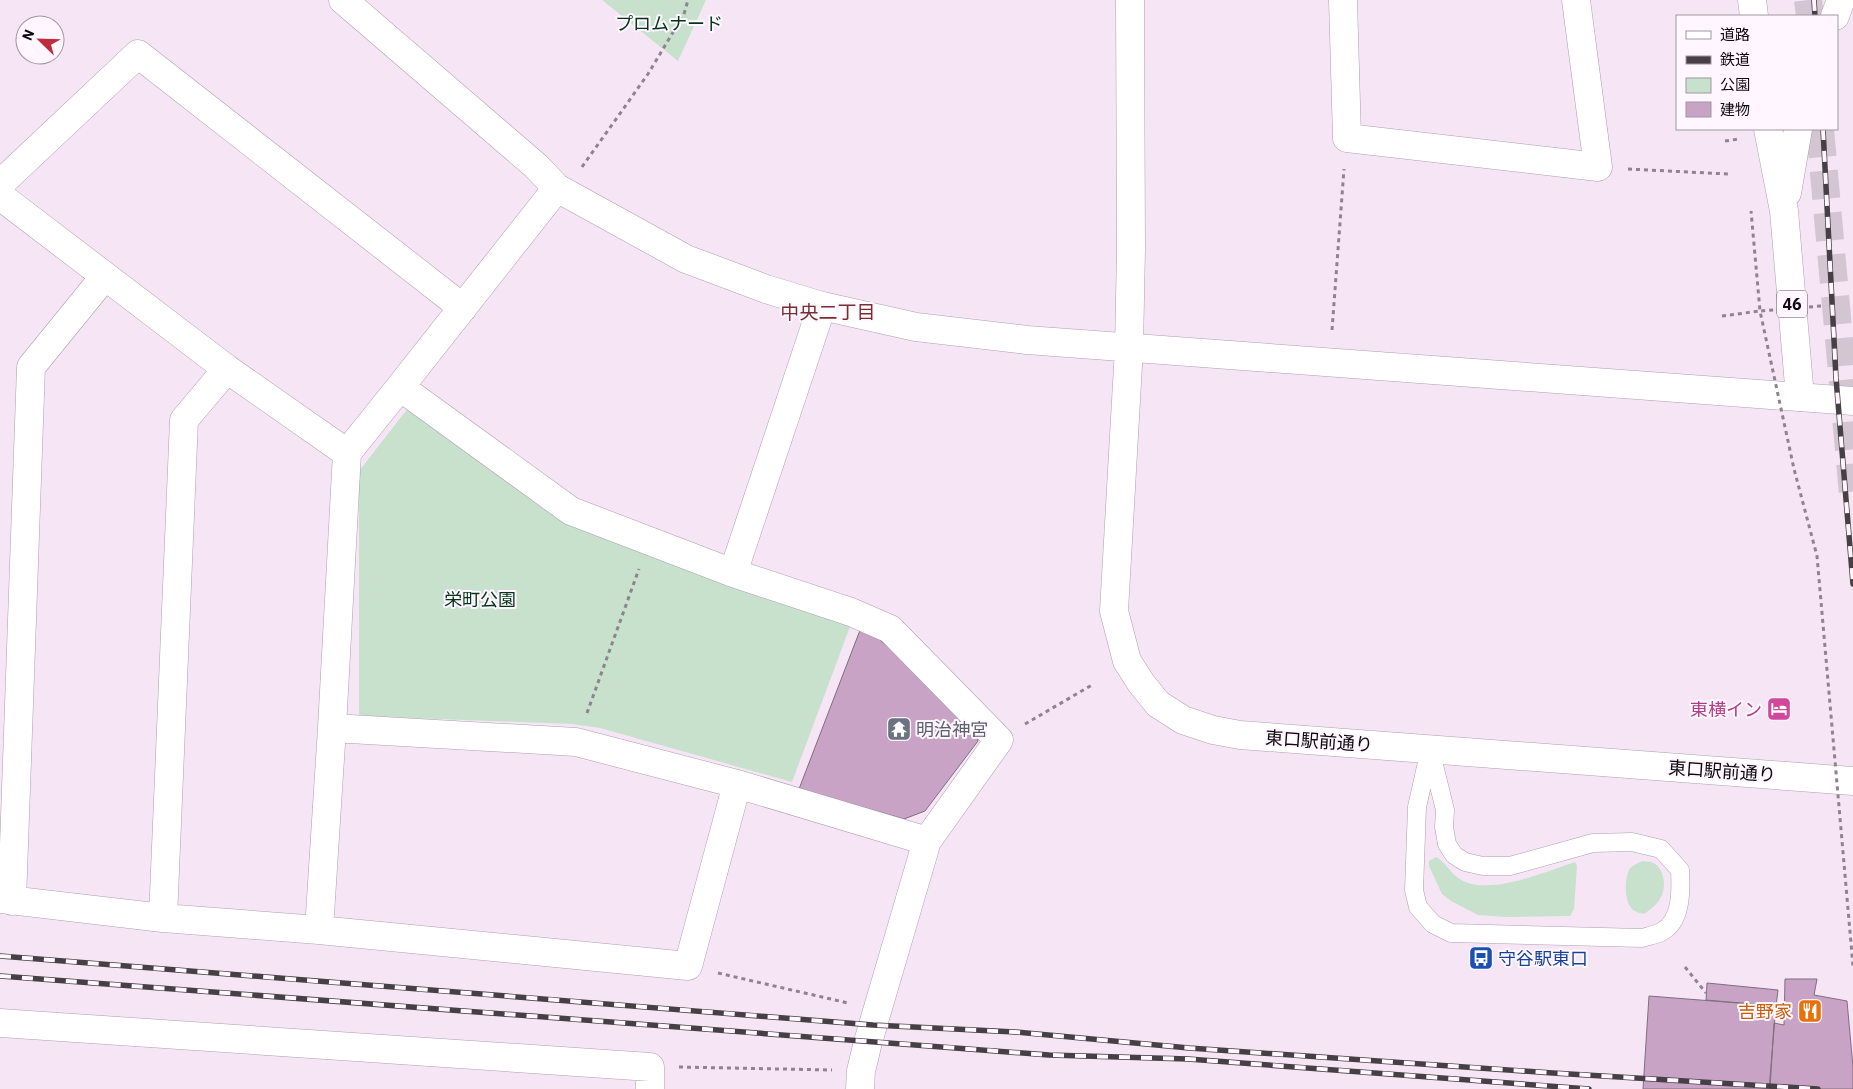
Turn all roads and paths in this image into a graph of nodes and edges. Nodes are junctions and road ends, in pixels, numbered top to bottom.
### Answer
1 (343, 0) edge
2 (688, 0) edge
3 (1130, 0) edge
4 (1343, 0) edge
5 (1576, 0) edge
6 (1752, 0) edge
7 (1841, 0) edge
8 (1754, 15) edge
9 (1835, 15) edge
10 (1798, 130) edge
11 (1756, 134) edge
12 (1347, 138) junction
13 (1725, 141) dead end
14 (1598, 167) junction
15 (1728, 174) dead end
16 (0, 184) edge
17 (561, 190) junction
18 (0, 196) edge
19 (1750, 206) dead end
20 (1784, 211) junction
21 (105, 276) junction
22 (822, 306) junction
23 (1821, 306) dead end
24 (463, 308) junction
25 (1760, 311) junction
26 (1722, 316) dead end
27 (1332, 330) dead end
28 (1129, 348) junction
29 (227, 369) junction
30 (400, 387) junction
31 (1800, 397) junction
32 (1853, 401) edge
33 (347, 453) junction
34 (649, 540) junction
35 (733, 573) junction
36 (1092, 686) dead end
37 (332, 728) junction
38 (999, 740) junction
39 (576, 742) junction
40 (1430, 749) junction
41 (1853, 781) edge
42 (737, 784) junction
43 (927, 841) junction
44 (6, 900) edge
45 (163, 918) junction
46 (319, 930) junction
47 (688, 966) junction
48 (1853, 966) edge
49 (1686, 967) dead end
50 (1706, 993) dead end
51 (877, 1010) junction
52 (0, 1023) edge
53 (650, 1078) edge
54 (861, 1080) edge

1 - 17 street
2 - 17 path
3 - 28 street, 東口駅前通り
4 - 12 street
5 - 14 street
6 - 8 street
7 - 9 street
10 - 20 street, 46
11 - 13 path
11 - 20 street, 46
12 - 14 street
12 - 27 path
14 - 15 path
16 - 24 street
17 - 22 street
17 - 24 street
18 - 21 street
19 - 25 path
20 - 31 street, 46
21 - 29 street
21 - 44 street
22 - 28 street
22 - 35 street
23 - 25 path, bridge
24 - 30 street
25 - 26 path
25 - 48 path, bridge
28 - 31 street
28 - 40 street, 東口駅前通り
29 - 33 street
29 - 45 street
30 - 33 street
30 - 34 street
31 - 32 street
33 - 37 street
34 - 35 street
34 - 39 path
35 - 38 street
36 - 38 path
37 - 39 street
37 - 46 street
38 - 43 street
39 - 42 street
40 - 40 lane
40 - 41 street, 東口駅前通り
42 - 43 street
42 - 47 street
43 - 51 street
44 - 45 street
45 - 46 street
46 - 47 street
47 - 51 path
49 - 50 path
51 - 54 street
52 - 53 street
53 - 54 path

